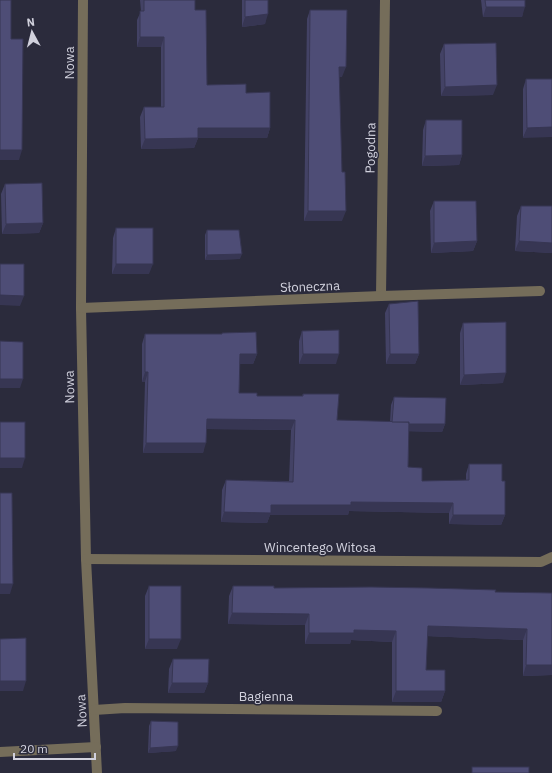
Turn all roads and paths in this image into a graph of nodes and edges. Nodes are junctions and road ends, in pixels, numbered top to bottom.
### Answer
1 (83, 0) edge
2 (385, 0) edge
3 (540, 291) dead end
4 (381, 296) junction
5 (81, 308) junction
6 (552, 557) edge
7 (86, 559) junction
8 (94, 710) junction
9 (437, 711) dead end
10 (96, 747) junction
11 (0, 752) edge
12 (97, 773) edge

1 - 5 street, Nowa
2 - 4 street, Pogodna
3 - 4 street, Słoneczna
4 - 5 street, Słoneczna
5 - 7 street, Nowa
6 - 7 street, Wincentego Witosa
7 - 8 street, Nowa
8 - 9 street, Bagienna
8 - 10 street, Nowa
10 - 11 street
10 - 12 street, Nowa

